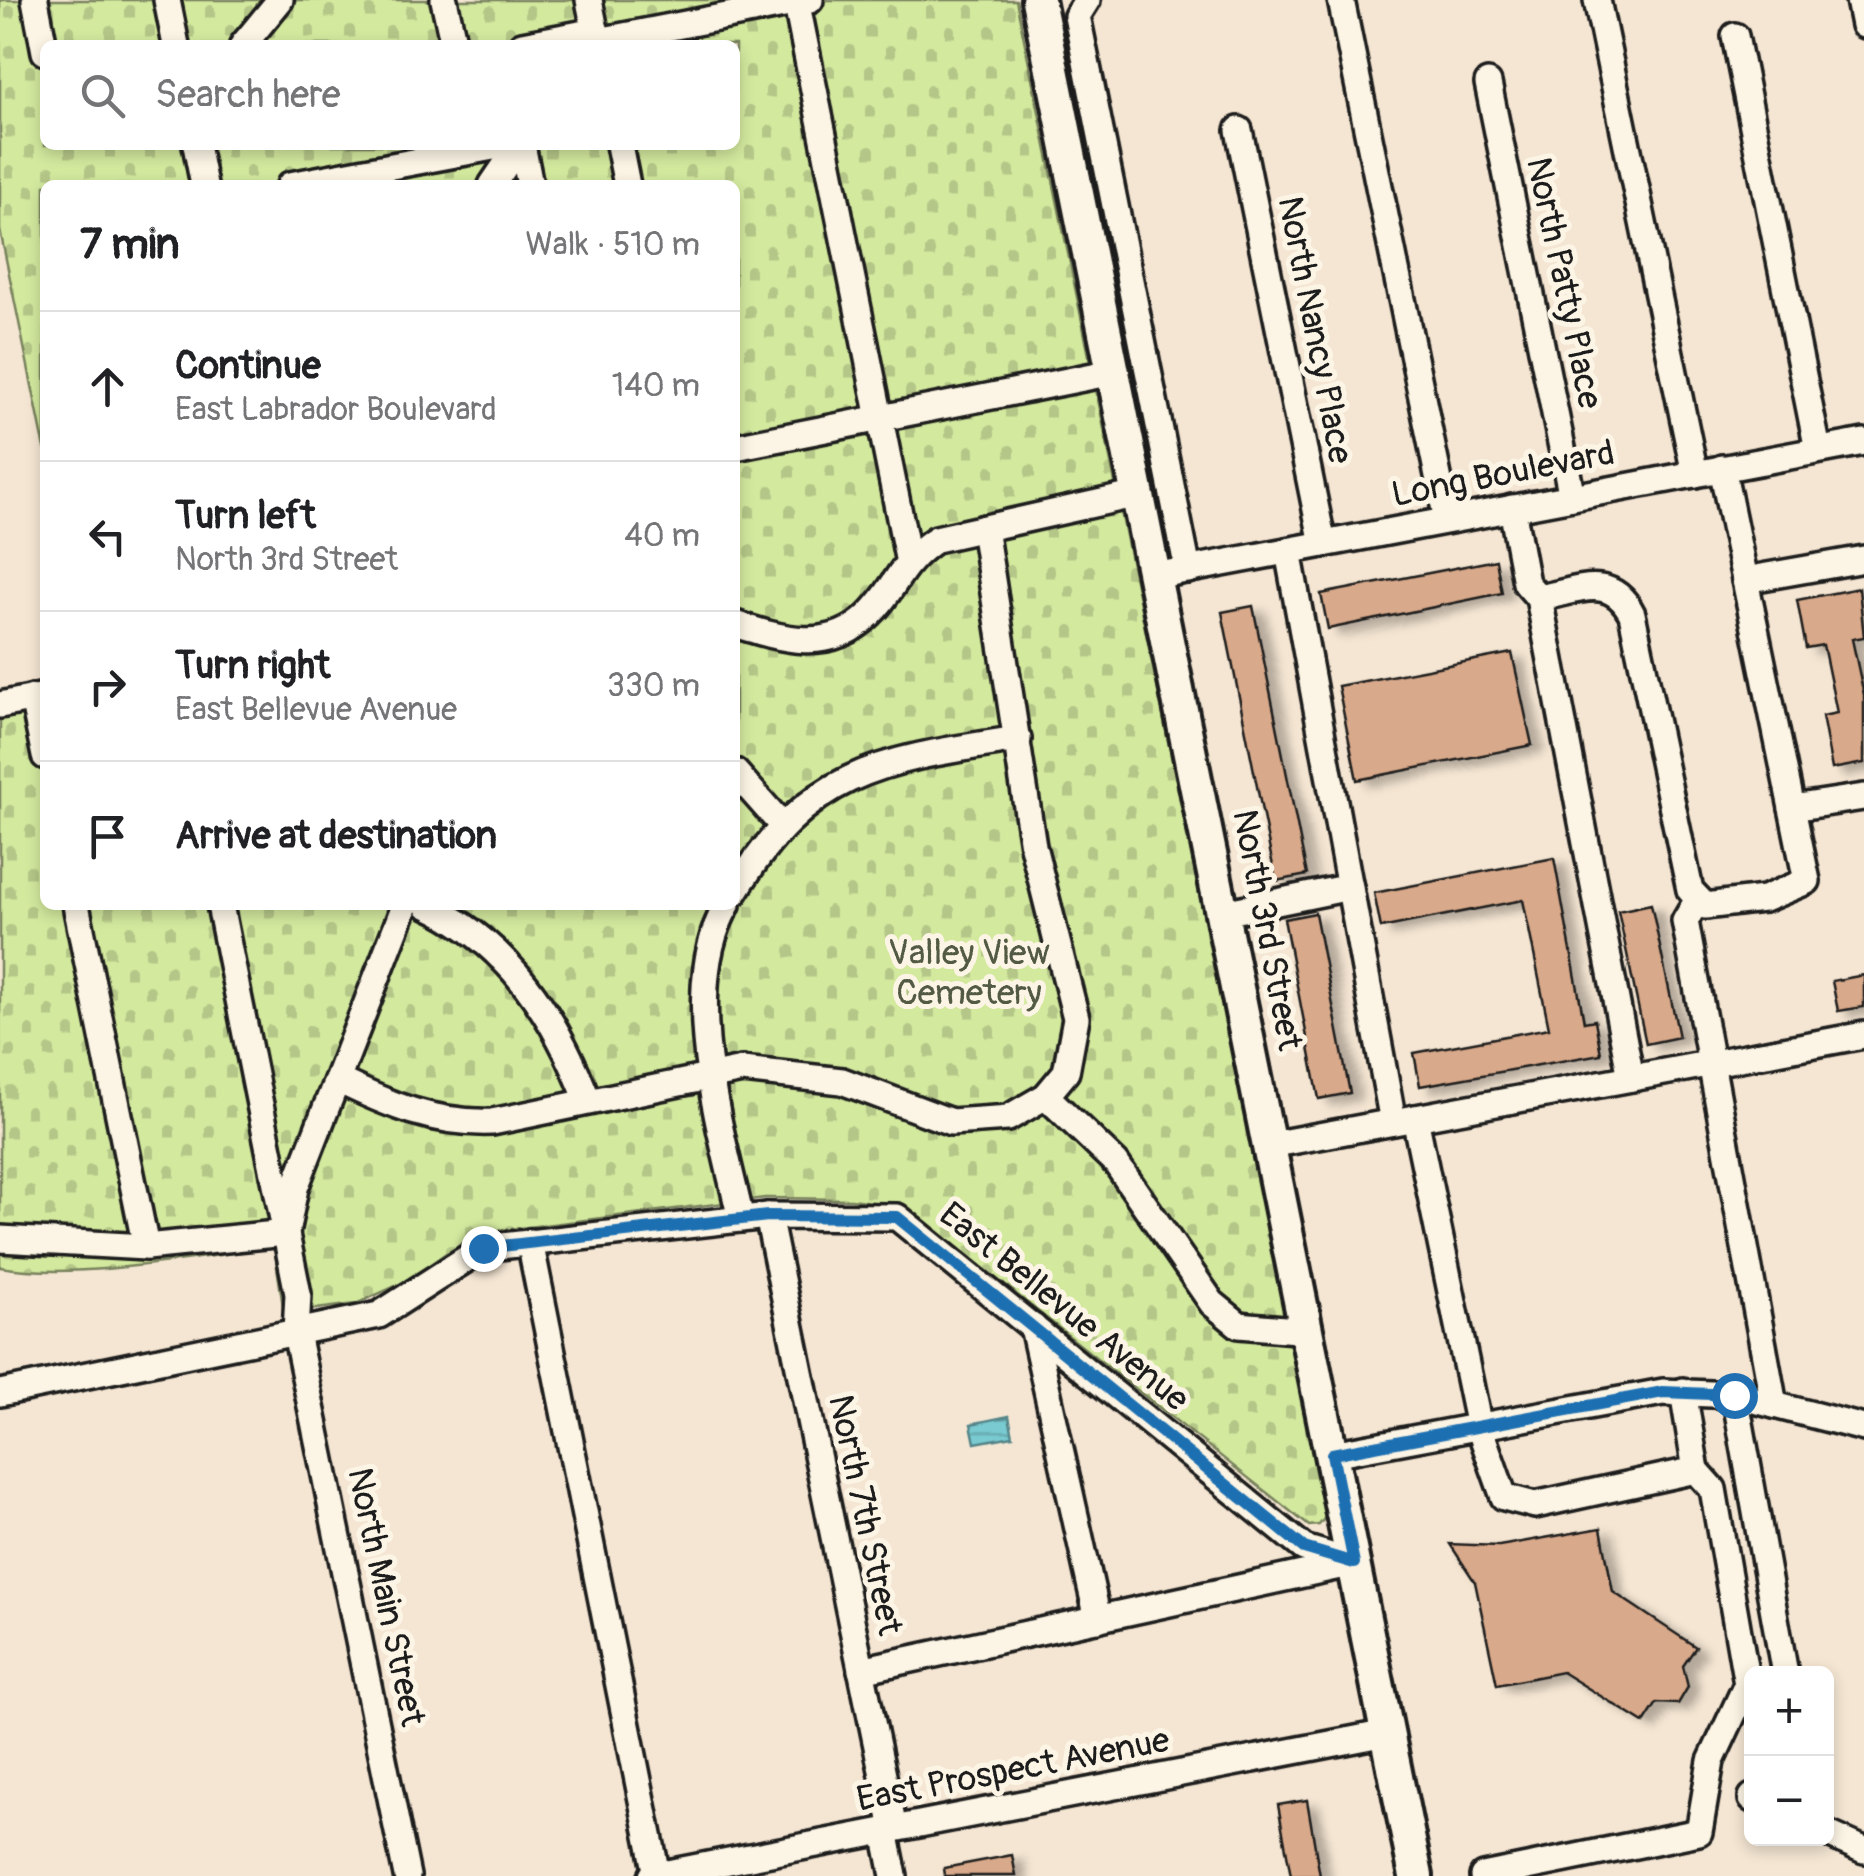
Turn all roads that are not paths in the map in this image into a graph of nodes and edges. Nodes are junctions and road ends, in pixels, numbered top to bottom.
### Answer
1 (35, 0) edge
2 (167, 0) edge
3 (280, 0) edge
4 (444, 0) edge
5 (590, 0) edge
6 (1038, 0) edge
7 (1087, 0) edge
8 (1341, 0) edge
9 (1597, 0) edge
10 (1859, 0) edge
11 (801, 1) edge
12 (1864, 25) edge
13 (1734, 36) dead end
14 (597, 39) edge
15 (43, 40) edge
16 (175, 40) edge
17 (247, 40) edge
18 (453, 40) edge
19 (1488, 83) dead end
20 (1239, 130) dead end
21 (197, 150) edge
22 (477, 150) edge
23 (517, 150) edge
24 (522, 150) edge
25 (620, 150) edge
26 (203, 180) edge
27 (317, 180) edge
28 (496, 180) edge
29 (529, 180) edge
30 (626, 180) edge
31 (1113, 372) junction
32 (882, 419) junction
33 (1864, 442) edge
34 (740, 446) edge
35 (1818, 450) junction
36 (1722, 468) junction
37 (1695, 474) junction
38 (1138, 494) junction
39 (1572, 497) junction
40 (1512, 508) junction
41 (1448, 520) junction
42 (984, 528) junction
43 (1322, 544) junction
44 (1288, 551) junction
45 (908, 558) junction
46 (1864, 558) edge
47 (1188, 570) junction
48 (1154, 576) junction
49 (1745, 580) junction
50 (1539, 598) junction
51 (740, 625) edge
52 (39, 697) edge
53 (0, 704) edge
54 (1018, 739) junction
55 (740, 778) edge
56 (1864, 796) edge
57 (1792, 808) junction
58 (781, 824) junction
59 (740, 885) edge
60 (1350, 887) junction
61 (1698, 899) junction
62 (77, 910) edge
63 (221, 910) edge
64 (403, 910) edge
65 (435, 910) edge
66 (725, 910) edge
67 (1223, 913) junction
68 (1864, 1035) edge
69 (1712, 1063) junction
70 (709, 1074) junction
71 (1631, 1078) junction
72 (338, 1080) junction
73 (1046, 1096) junction
74 (588, 1100) junction
75 (1404, 1120) junction
76 (1270, 1145) junction
77 (768, 1216) junction
78 (741, 1219) junction
79 (286, 1233) junction
80 (0, 1239) edge
81 (530, 1242) junction
82 (146, 1247) junction
83 (1033, 1326) junction
84 (1307, 1331) junction
85 (296, 1333) junction
86 (1682, 1391) junction
87 (0, 1393) edge
88 (1734, 1395) junction
89 (1774, 1406) junction
90 (1479, 1426) junction
91 (1864, 1428) edge
92 (1332, 1454) junction
93 (1696, 1470) junction
94 (1354, 1563) junction
95 (1098, 1619) junction
96 (1784, 1666) edge
97 (862, 1670) junction
98 (1387, 1733) junction
99 (890, 1830) junction
100 (1834, 1837) edge
101 (1864, 1850) edge
102 (748, 1867) edge
103 (407, 1876) edge
104 (654, 1876) edge
105 (894, 1876) edge
106 (1416, 1876) edge
107 (1483, 1876) edge

1 - 15 street
2 - 16 street
3 - 17 street
4 - 18 street
5 - 14 street
6 - 31 main road, North 3rd Street
7 - 47 street
8 - 41 street
9 - 37 street
10 - 12 street
11 - 14 street
11 - 32 street
13 - 35 street
19 - 39 street, North Patty Place
20 - 43 street, North Nancy Place
21 - 26 street
22 - 27 street
23 - 28 street
24 - 29 street
25 - 30 street
31 - 32 street
31 - 38 main road, North 3rd Street
32 - 34 street
32 - 45 street
33 - 35 street, Long Boulevard
35 - 36 street, Long Boulevard
36 - 37 street, Long Boulevard
36 - 49 street
37 - 39 street, Long Boulevard
38 - 42 street
38 - 48 main road, North 3rd Street
39 - 40 street, Long Boulevard
40 - 41 street, Long Boulevard
40 - 50 street
41 - 43 street, Long Boulevard
42 - 45 street
42 - 54 street
43 - 44 street, Long Boulevard
44 - 47 street, Long Boulevard
44 - 60 street
45 - 51 street
46 - 49 street
47 - 48 street, Long Boulevard
48 - 67 main road, North 3rd Street
49 - 57 street
50 - 61 street
50 - 71 street
52 - 53 street
54 - 58 street
54 - 73 street
55 - 58 street
56 - 57 street
57 - 61 street
58 - 59 street
60 - 67 street
60 - 75 street
61 - 69 street
62 - 82 street
63 - 79 street, North Main Street
64 - 72 street
65 - 74 street
66 - 70 street
67 - 76 main road, North 3rd Street
68 - 69 street
69 - 71 street
69 - 89 street
70 - 73 street
70 - 74 street
70 - 78 street
71 - 75 street
72 - 74 street
72 - 79 street
73 - 84 street
75 - 76 street
75 - 90 street
76 - 84 main road, North 3rd Street
77 - 78 street, East Bellevue Avenue
77 - 83 street, East Bellevue Avenue
77 - 97 street, North 7th Street
78 - 81 street, East Bellevue Avenue
79 - 82 street
79 - 85 street, North Main Street
80 - 82 street
81 - 85 street, East Bellevue Avenue
81 - 104 street
83 - 94 street, East Bellevue Avenue
83 - 95 street
84 - 92 main road, North 3rd Street
85 - 87 street, East Bellevue Avenue
85 - 103 street, North Main Street
86 - 88 street
86 - 90 street
86 - 93 street
88 - 89 street
88 - 96 street
89 - 91 street
90 - 92 street
90 - 93 street
92 - 94 main road, North 3rd Street
93 - 107 street
94 - 95 street
94 - 98 main road, North 3rd Street
95 - 97 street
97 - 99 street, North 7th Street
98 - 99 street, East Prospect Avenue
98 - 106 main road, North 3rd Street
99 - 102 street, East Prospect Avenue
99 - 105 street, North 7th Street
100 - 101 street
102 - 104 street, East Prospect Avenue

